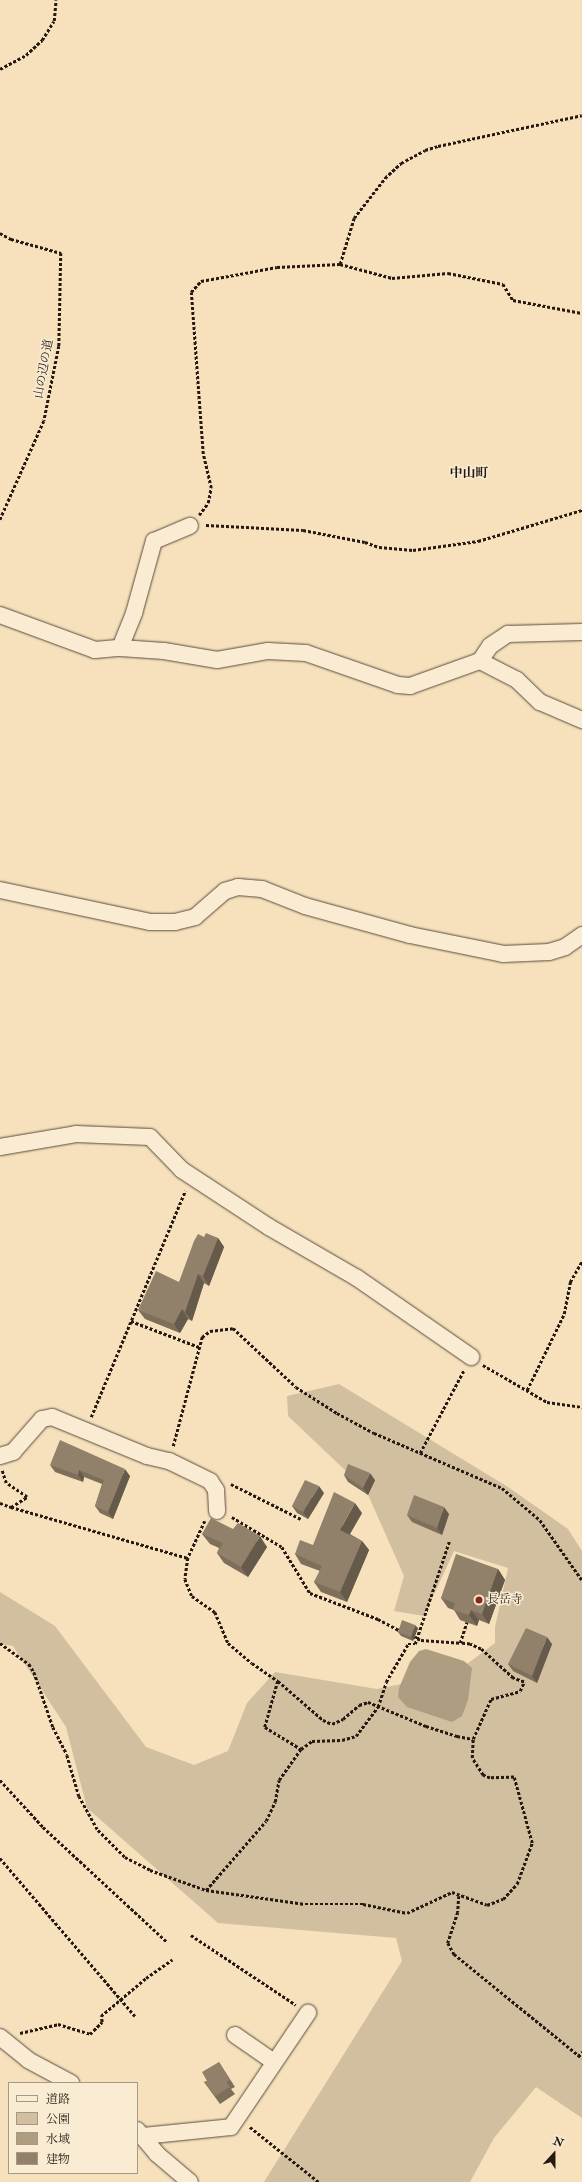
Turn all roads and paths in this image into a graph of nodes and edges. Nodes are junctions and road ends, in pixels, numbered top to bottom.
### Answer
1 (56, 0) edge
2 (0, 69) edge
3 (582, 115) edge
4 (0, 233) edge
5 (340, 264) junction
6 (582, 313) edge
7 (582, 510) edge
8 (0, 520) edge
9 (190, 526) junction
10 (0, 615) edge
11 (582, 632) edge
12 (120, 648) junction
13 (480, 660) junction
14 (582, 720) edge
15 (0, 890) edge
16 (582, 935) edge
17 (0, 1147) edge
18 (192, 1176) junction
19 (582, 1261) edge
20 (131, 1321) junction
21 (199, 1347) junction
22 (471, 1357) junction
23 (527, 1390) junction
24 (582, 1407) edge
25 (85, 1432) junction
26 (420, 1453) junction
27 (169, 1461) junction
28 (1, 1463) edge
29 (210, 1481) junction
30 (0, 1503) edge
31 (11, 1507) junction
32 (217, 1511) junction
33 (301, 1519) edge
34 (449, 1542) dead end
35 (188, 1558) junction
36 (582, 1580) edge
37 (467, 1622) edge
38 (405, 1633) edge
39 (411, 1636) edge
40 (417, 1638) junction
41 (0, 1643) edge
42 (460, 1644) junction
43 (278, 1682) junction
44 (378, 1707) junction
45 (473, 1738) junction
46 (301, 1749) junction
47 (0, 1780) edge
48 (0, 1858) edge
49 (206, 1890) junction
50 (460, 1896) junction
51 (191, 1935) dead end
52 (167, 1942) dead end
53 (172, 1960) dead end
54 (120, 2000) junction
55 (308, 2013) joint
56 (135, 2016) dead end
57 (235, 2035) dead end
58 (3, 2040) edge
59 (582, 2052) edge
60 (578, 2056) junction
61 (582, 2058) edge
62 (274, 2062) junction
63 (69, 2082) edge
64 (238, 2117) junction
65 (140, 2133) edge
66 (190, 2182) edge
67 (319, 2182) edge

1 - 2 path
3 - 5 path
4 - 8 path, 山の辺の道
5 - 6 path
5 - 9 path
7 - 9 path
9 - 12 street
10 - 12 street
11 - 13 street
12 - 13 street
13 - 14 street
15 - 16 street
17 - 18 street
18 - 20 path
18 - 22 street
19 - 23 path
20 - 21 path
20 - 25 path
21 - 26 path
21 - 27 path
22 - 23 path
22 - 26 path
23 - 24 path
25 - 27 street
25 - 28 street
26 - 36 path
27 - 29 street
28 - 31 path
29 - 32 street
29 - 33 path
30 - 31 path
31 - 35 path
32 - 35 path
32 - 38 path
34 - 40 path
35 - 43 path
37 - 42 path
39 - 40 path
40 - 42 path
40 - 44 path
41 - 49 path
42 - 45 path
43 - 44 path
43 - 46 path
44 - 45 path
44 - 46 path
45 - 50 path
46 - 49 path
47 - 52 path
48 - 54 path
49 - 50 path
50 - 60 path
51 - 55 path
53 - 54 path
54 - 56 path
54 - 58 path
55 - 62 street
57 - 62 street
58 - 63 street
59 - 60 path
60 - 61 path
62 - 64 street
64 - 65 street
64 - 67 path
65 - 66 street

